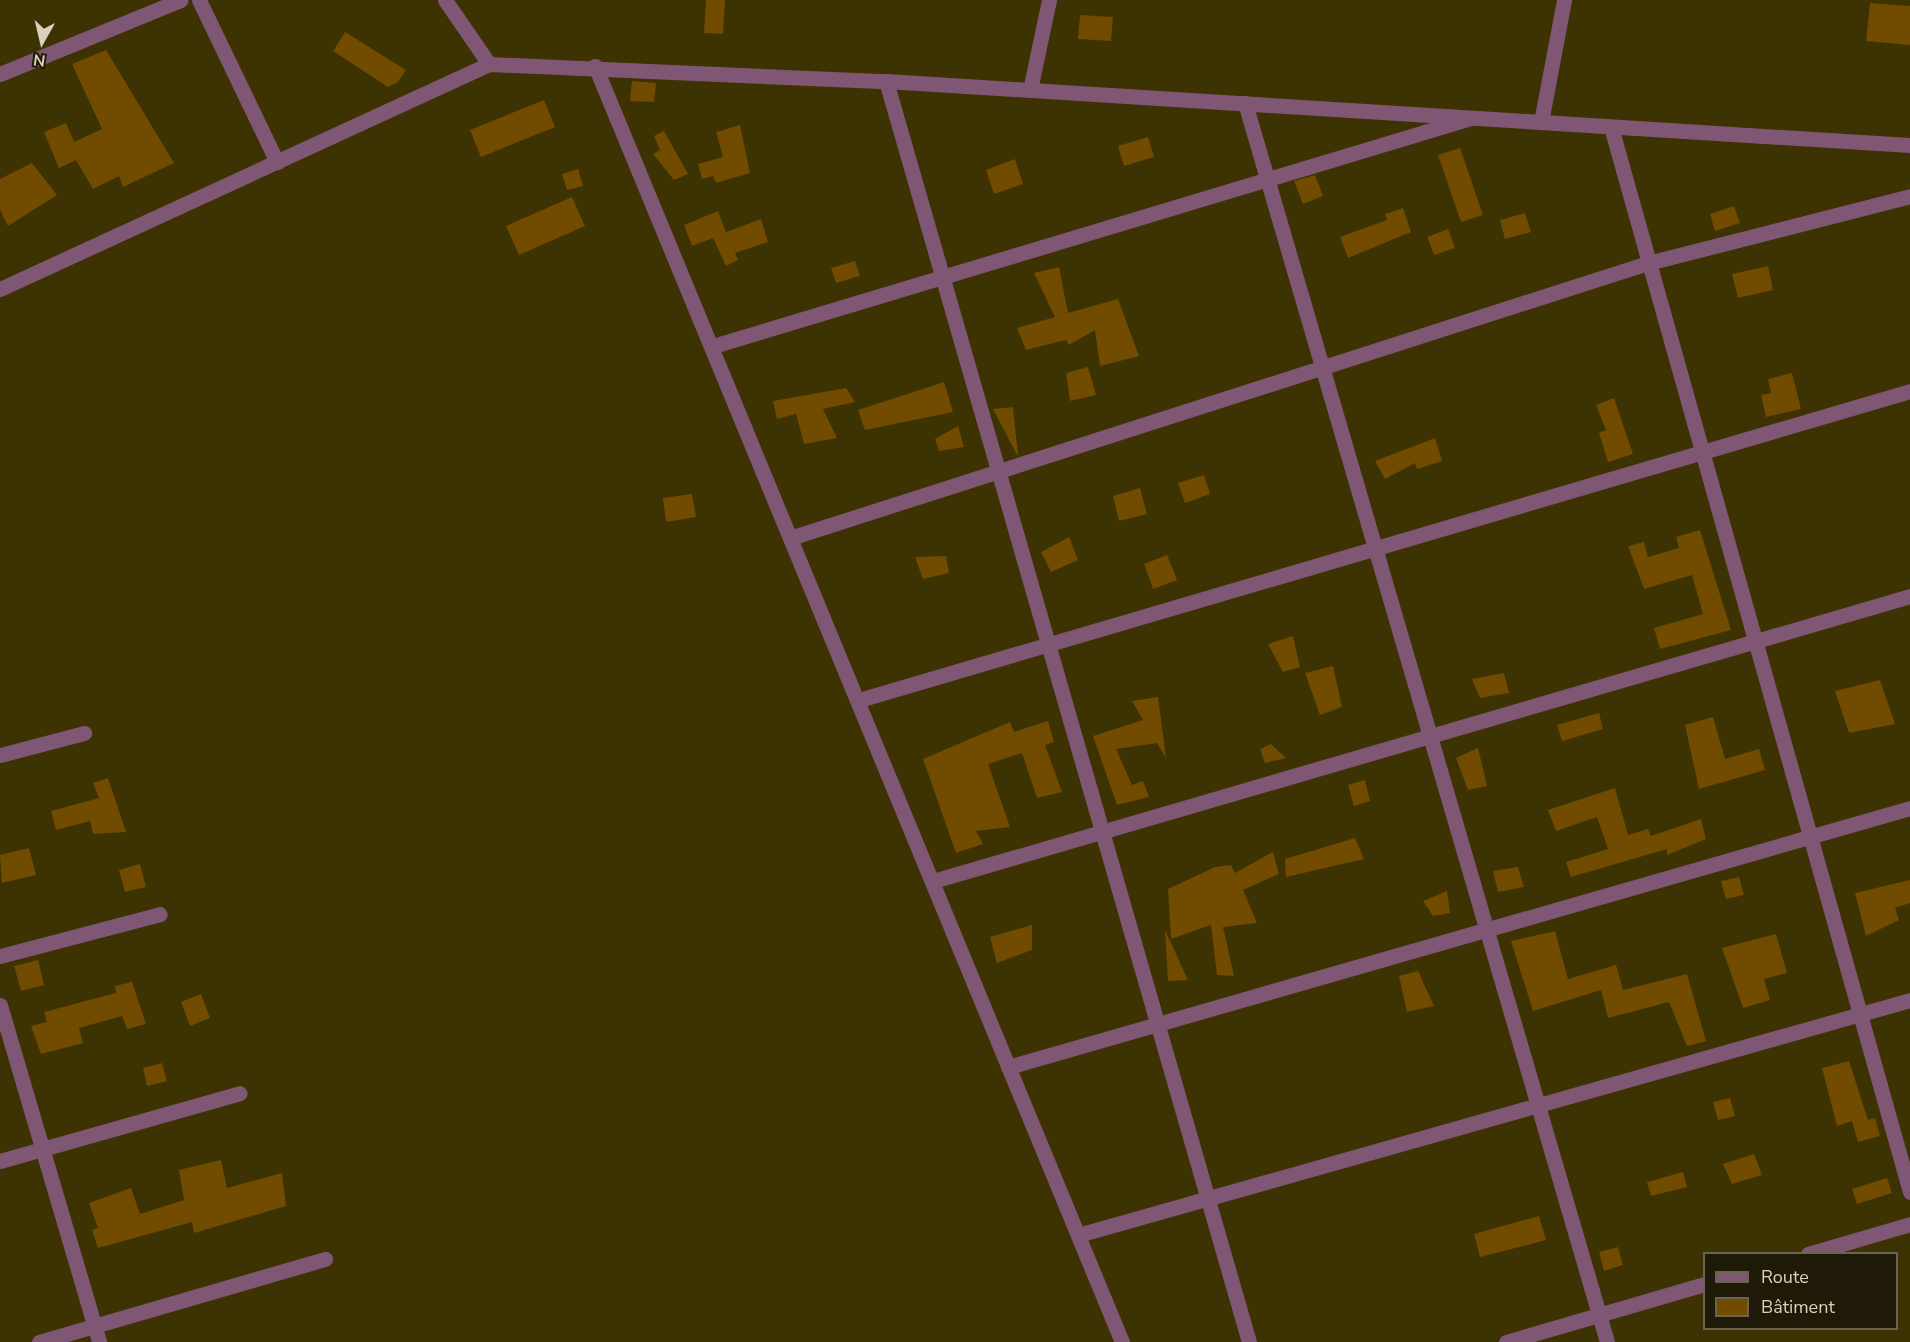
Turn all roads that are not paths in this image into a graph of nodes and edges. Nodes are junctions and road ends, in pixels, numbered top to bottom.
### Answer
1 (180, 0) edge
2 (199, 0) edge
3 (445, 0) edge
4 (1049, 0) edge
5 (1564, 0) edge
6 (489, 64) junction
7 (595, 66) junction
8 (0, 74) edge
9 (885, 81) junction
10 (1030, 90) junction
11 (1245, 103) junction
12 (1474, 117) junction
13 (1541, 122) junction
14 (1611, 127) junction
15 (1910, 145) edge
16 (276, 162) junction
17 (1267, 179) junction
18 (1910, 196) edge
19 (1648, 263) junction
20 (942, 276) junction
21 (0, 289) edge
22 (713, 346) junction
23 (1323, 367) junction
24 (1910, 391) edge
25 (1702, 451) junction
26 (1000, 469) junction
27 (793, 537) junction
28 (1375, 549) junction
29 (1910, 596) edge
30 (1755, 641) junction
31 (1047, 647) junction
32 (859, 700) junction
33 (84, 733) dead end
34 (1430, 735) junction
35 (0, 755) edge
36 (1910, 808) edge
37 (1101, 829) junction
38 (1811, 838) junction
39 (933, 881) junction
40 (160, 914) dead end
41 (1487, 933) junction
42 (0, 956) edge
43 (1910, 1000) edge
44 (0, 1005) edge
45 (1860, 1014) junction
46 (1158, 1026) junction
47 (1008, 1067) junction
48 (240, 1093) dead end
49 (1538, 1104) junction
50 (42, 1149) junction
51 (0, 1161) edge
52 (1910, 1192) edge
53 (1208, 1199) junction
54 (1910, 1224) edge
55 (1078, 1235) junction
56 (1815, 1252) edge
57 (325, 1258) dead end
58 (1703, 1284) edge
59 (1599, 1315) junction
60 (95, 1326) junction
61 (39, 1342) edge
62 (99, 1342) edge
63 (1122, 1342) edge
64 (1249, 1342) edge
65 (1506, 1342) edge
66 (1607, 1342) edge

1 - 8 street
2 - 16 street
3 - 6 street
4 - 10 street
5 - 13 street
6 - 7 street
6 - 16 street
7 - 9 street
7 - 22 street
9 - 10 street
9 - 20 street
10 - 11 street
11 - 12 street
11 - 17 street
12 - 13 street
12 - 17 street
13 - 14 street
14 - 15 street
14 - 19 street
16 - 21 street
17 - 20 street
17 - 23 street
18 - 19 street
19 - 23 street
19 - 25 street
20 - 22 street
20 - 26 street
22 - 27 street
23 - 26 street
23 - 28 street
24 - 25 street
25 - 28 street
25 - 30 street
26 - 27 street
26 - 31 street
27 - 32 street
28 - 31 street
28 - 34 street
29 - 30 street
30 - 34 street
30 - 38 street
31 - 32 street
31 - 37 street
32 - 39 street
33 - 35 street
34 - 37 street
34 - 41 street
36 - 38 street
37 - 39 street
37 - 46 street
38 - 41 street
38 - 45 street
39 - 47 street
40 - 42 street
41 - 46 street
41 - 49 street
43 - 45 street
44 - 50 street
45 - 49 street
45 - 52 street
46 - 47 street
46 - 53 street
47 - 55 street
48 - 50 street
49 - 53 street
49 - 59 street
50 - 51 street
50 - 60 street
53 - 55 street
53 - 64 street
54 - 56 street
55 - 63 street
57 - 60 street
58 - 59 street
59 - 65 street
59 - 66 street
60 - 61 street
60 - 62 street

